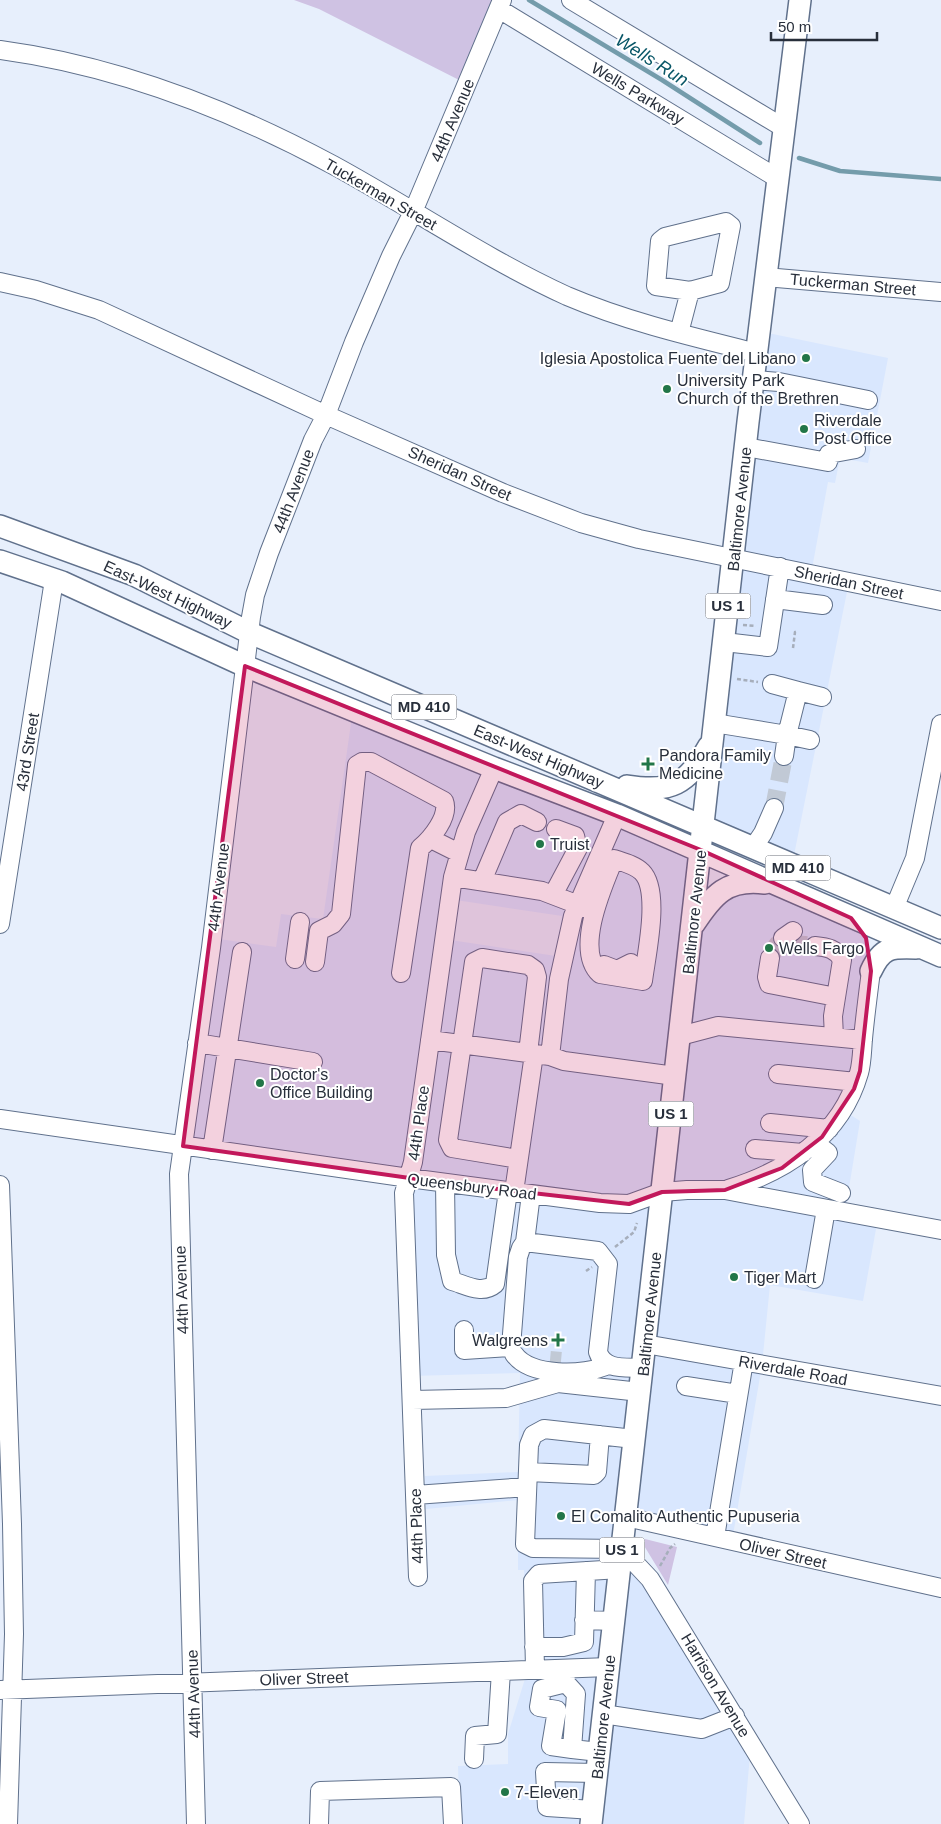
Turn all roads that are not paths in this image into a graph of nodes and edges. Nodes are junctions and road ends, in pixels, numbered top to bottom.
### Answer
1 (571, 0) edge
2 (800, 0) edge
3 (501, 4) edge
4 (0, 50) edge
5 (784, 128) junction
6 (777, 178) junction
7 (413, 212) junction
8 (765, 277) junction
9 (0, 282) edge
10 (690, 291) junction
11 (941, 292) edge
12 (679, 332) junction
13 (757, 353) junction
14 (754, 380) junction
15 (868, 400) dead end
16 (326, 415) junction
17 (746, 448) junction
18 (856, 449) dead end
19 (0, 526) edge
20 (733, 557) junction
21 (0, 561) edge
22 (780, 567) junction
23 (54, 580) junction
24 (775, 599) junction
25 (941, 601) edge
26 (823, 605) dead end
27 (248, 632) junction
28 (724, 642) junction
29 (245, 666) junction
30 (772, 684) road end
31 (798, 691) junction
32 (822, 697) dead end
33 (941, 724) edge
34 (713, 731) junction
35 (787, 735) junction
36 (810, 740) dead end
37 (784, 756) tunnel mouth
38 (494, 768) junction
39 (601, 782) junction
40 (774, 808) tunnel mouth
41 (617, 816) junction
42 (703, 827) junction
43 (431, 839) junction
44 (753, 848) junction
45 (700, 850) junction
46 (459, 853) junction
47 (607, 857) junction
48 (453, 877) junction
49 (482, 881) junction
50 (604, 885) junction
51 (775, 885) junction
52 (651, 892) junction
53 (553, 895) junction
54 (895, 906) junction
55 (586, 908) junction
56 (851, 918) junction
57 (300, 922) dead end
58 (0, 924) edge
59 (692, 927) junction
60 (941, 928) edge
61 (819, 945) tunnel mouth
62 (921, 948) junction
63 (242, 952) dead end
64 (941, 956) edge
65 (770, 958) dead end
66 (295, 959) dead end
67 (315, 962) dead end
68 (871, 971) junction
69 (402, 973) dead end
70 (836, 997) junction
71 (680, 1036) junction
72 (834, 1037) junction
73 (430, 1040) junction
74 (863, 1040) junction
75 (197, 1044) junction
76 (461, 1044) junction
77 (227, 1048) junction
78 (537, 1054) junction
79 (313, 1062) dead end
80 (778, 1074) dead end
81 (675, 1076) junction
82 (856, 1082) junction
83 (0, 1119) edge
84 (770, 1123) dead end
85 (829, 1129) junction
86 (183, 1146) junction
87 (809, 1148) junction
88 (755, 1149) dead end
89 (212, 1150) junction
90 (518, 1159) junction
91 (409, 1178) junction
92 (445, 1183) junction
93 (0, 1185) edge
94 (726, 1190) junction
95 (518, 1192) junction
96 (662, 1192) junction
97 (841, 1193) dead end
98 (826, 1209) junction
99 (941, 1230) edge
100 (525, 1242) junction
101 (814, 1278) dead end
102 (464, 1330) dead end
103 (645, 1344) junction
104 (512, 1351) junction
105 (744, 1361) junction
106 (608, 1365) junction
107 (642, 1368) junction
108 (581, 1373) junction
109 (686, 1386) dead end
110 (640, 1392) junction
111 (738, 1394) junction
112 (941, 1396) edge
113 (412, 1400) junction
114 (600, 1435) junction
115 (634, 1439) junction
116 (527, 1479) junction
117 (415, 1495) junction
118 (626, 1517) junction
119 (715, 1538) junction
120 (621, 1558) junction
121 (586, 1571) junction
122 (418, 1577) dead end
123 (941, 1588) edge
124 (584, 1620) junction
125 (614, 1621) junction
126 (534, 1648) junction
127 (609, 1667) junction
128 (535, 1670) junction
129 (501, 1671) junction
130 (566, 1676) junction
131 (192, 1683) junction
132 (6, 1690) edge
133 (603, 1714) junction
134 (735, 1716) junction
135 (572, 1749) junction
136 (599, 1752) junction
137 (474, 1759) dead end
138 (597, 1773) junction
139 (592, 1817) edge
140 (8, 1824) edge
141 (196, 1824) edge
142 (320, 1824) edge
143 (453, 1824) edge
144 (800, 1824) edge

1 - 5 street
2 - 5 main road, Baltimore Avenue / US 1
3 - 6 street, Wells Parkway
3 - 7 street, 44th Avenue
4 - 7 street, Tuckerman Street
5 - 6 main road, Baltimore Avenue / US 1
6 - 8 main road, Baltimore Avenue / US 1
7 - 12 street, Tuckerman Street
7 - 16 street, 44th Avenue
8 - 11 street, Tuckerman Street
8 - 13 main road, Baltimore Avenue / US 1
9 - 16 street, Sheridan Street
10 - 10 street
10 - 12 street
12 - 13 street, Tuckerman Street
13 - 14 main road, Baltimore Avenue / US 1
14 - 15 street
14 - 17 main road, Baltimore Avenue / US 1
16 - 20 street, Sheridan Street
16 - 27 street, 44th Avenue
17 - 18 street
17 - 20 main road, Baltimore Avenue / US 1
19 - 27 main road, East-West Highway / MD 410
20 - 22 street, Sheridan Street
20 - 28 main road, Baltimore Avenue / US 1
21 - 23 main road, East-West Highway / MD 410
22 - 24 street
22 - 25 street, Sheridan Street
23 - 29 main road, East-West Highway / MD 410
23 - 58 street, 43rd Street
24 - 26 street
24 - 28 street
27 - 29 street, 44th Avenue
27 - 39 main road, East-West Highway / MD 410
28 - 34 main road, Baltimore Avenue / US 1
29 - 38 main road, East-West Highway / MD 410
29 - 75 street, 44th Avenue
30 - 31 street
31 - 32 street
31 - 35 street
33 - 54 street
34 - 35 street
34 - 39 main road
34 - 42 main road, Baltimore Avenue / US 1
35 - 36 street
35 - 37 street
38 - 41 main road, East-West Highway / MD 410
38 - 46 street, 44th Place
39 - 42 main road, East-West Highway / MD 410
40 - 44 street
41 - 45 main road, East-West Highway / MD 410
41 - 47 street
42 - 44 main road, East-West Highway / MD 410
42 - 45 main road, Baltimore Avenue / US 1
43 - 46 street
43 - 67 street
43 - 69 street
44 - 54 main road, East-West Highway / MD 410
45 - 51 main road, East-West Highway / MD 410
45 - 59 main road, Baltimore Avenue / US 1
46 - 48 street, 44th Place
47 - 50 street
47 - 52 street
47 - 55 street
48 - 49 street
48 - 73 street, 44th Place
49 - 53 street
49 - 53 street
50 - 52 street
50 - 55 street
51 - 56 main road, East-West Highway / MD 410
51 - 59 main road
52 - 55 street
53 - 55 street
54 - 60 main road, East-West Highway / MD 410
55 - 78 street
56 - 62 main road, East-West Highway / MD 410
56 - 68 main road
57 - 66 street
59 - 71 main road, Baltimore Avenue / US 1
61 - 70 street
62 - 64 main road, East-West Highway / MD 410
62 - 68 main road
63 - 77 street
65 - 70 street
68 - 74 street
70 - 72 street
71 - 72 street
71 - 81 main road, Baltimore Avenue / US 1
72 - 74 street
73 - 76 street
73 - 91 street, 44th Place
74 - 82 street
75 - 77 street
75 - 86 street, 44th Avenue
76 - 78 street
76 - 78 street
76 - 90 street
77 - 79 street
77 - 89 street
78 - 81 street
78 - 90 street
80 - 82 street
81 - 96 main road, Baltimore Avenue / US 1
82 - 85 street
83 - 86 street, Queensbury Road
84 - 85 street
85 - 87 street
86 - 89 street, Queensbury Road
86 - 131 street, 44th Avenue
87 - 88 street
87 - 94 street
87 - 97 street
89 - 91 street, Queensbury Road
90 - 95 street
91 - 92 street, Queensbury Road
91 - 113 street, 44th Place
92 - 95 street, Queensbury Road
92 - 95 street
93 - 132 street
94 - 96 street, Queensbury Road
94 - 98 street, Queensbury Road
95 - 96 street, Queensbury Road
95 - 100 street
96 - 103 main road, Baltimore Avenue / US 1
98 - 99 street, Queensbury Road
98 - 101 street
100 - 104 street
100 - 106 street
102 - 104 street
103 - 105 street, Riverdale Road
103 - 107 main road, Baltimore Avenue / US 1
104 - 108 street
104 - 108 street
105 - 111 street
105 - 112 street, Riverdale Road
106 - 107 street
106 - 108 street
107 - 110 main road, Baltimore Avenue / US 1
109 - 111 street
110 - 113 street
110 - 115 main road, Baltimore Avenue / US 1
111 - 119 street
113 - 117 street, 44th Place
114 - 115 street
114 - 116 street
114 - 116 street
115 - 118 main road, Baltimore Avenue / US 1
116 - 117 street
116 - 120 street
117 - 122 street, 44th Place
118 - 119 street, Oliver Street
118 - 120 main road, Baltimore Avenue / US 1
119 - 123 street, Oliver Street
120 - 121 street
120 - 125 main road, Baltimore Avenue / US 1
120 - 134 street, Harrison Avenue
121 - 124 street
121 - 126 street
124 - 125 street
124 - 126 street
125 - 127 main road, Baltimore Avenue / US 1
126 - 128 street
127 - 130 street, Oliver Street
127 - 133 main road, Baltimore Avenue / US 1
128 - 129 street, Oliver Street
128 - 130 street, Oliver Street
129 - 131 street, Oliver Street
129 - 137 street
130 - 135 street
130 - 135 street
131 - 132 street, Oliver Street
131 - 141 street, 44th Avenue
132 - 140 street
133 - 134 street
133 - 136 main road, Baltimore Avenue / US 1
134 - 144 street, Harrison Avenue
135 - 136 street
136 - 138 main road, Baltimore Avenue / US 1
138 - 139 main road, Baltimore Avenue / US 1
138 - 139 street
142 - 143 street

